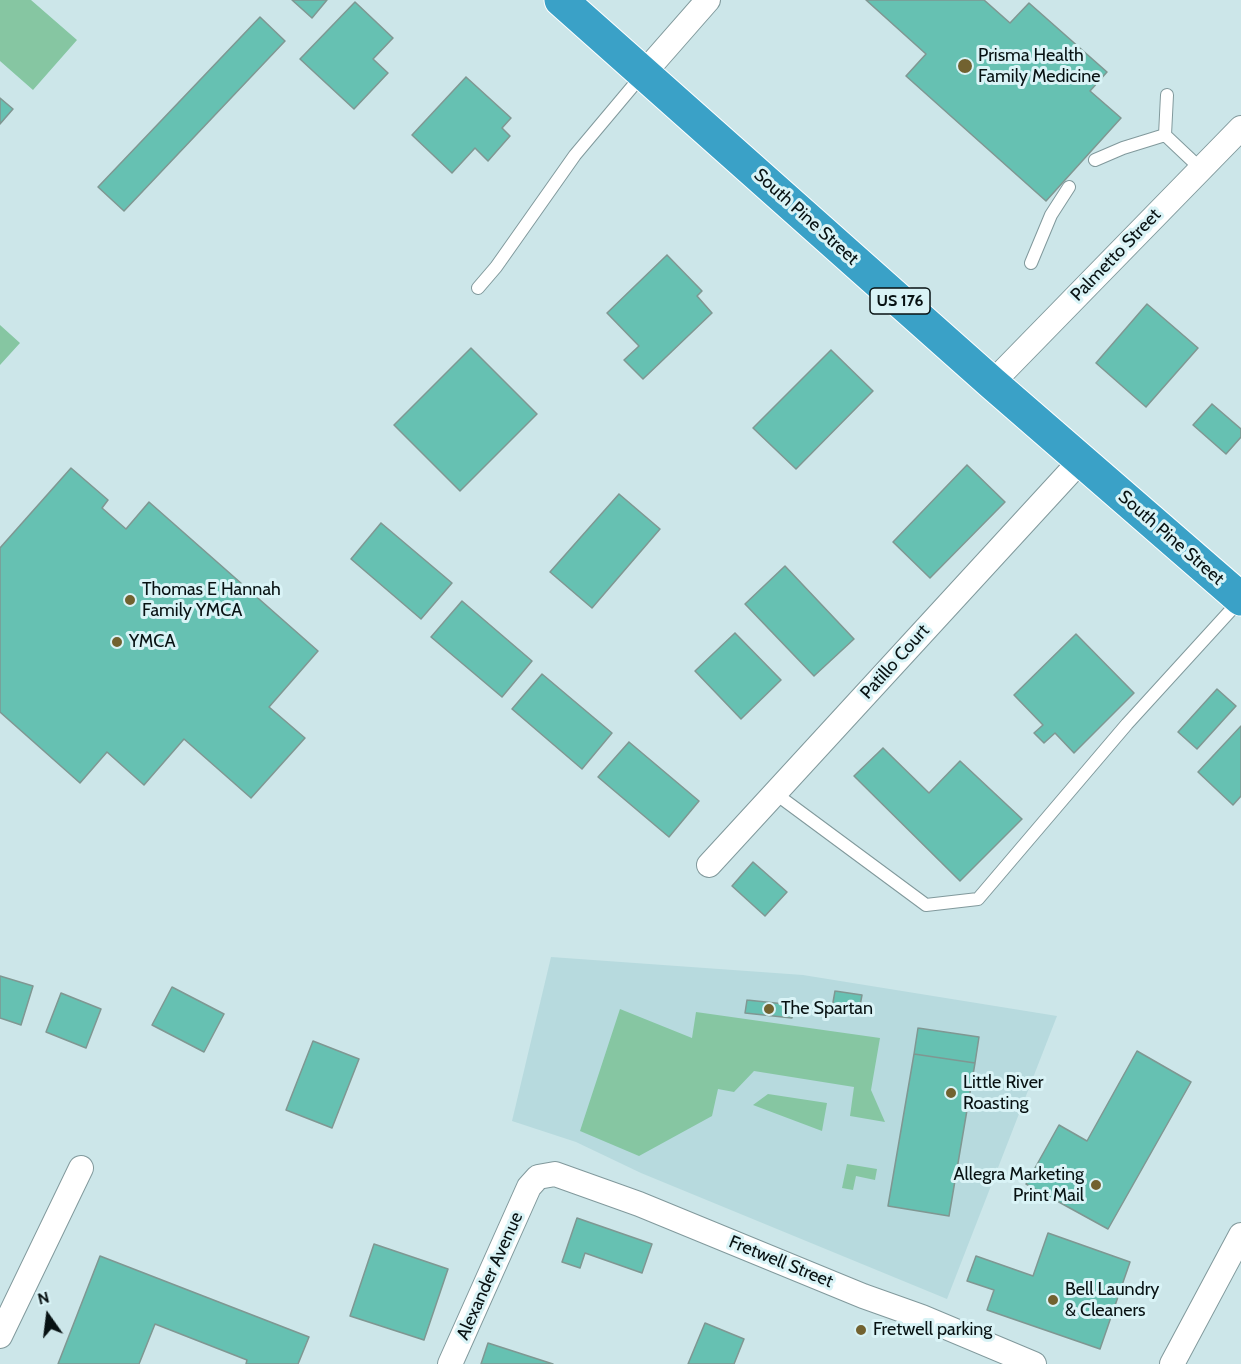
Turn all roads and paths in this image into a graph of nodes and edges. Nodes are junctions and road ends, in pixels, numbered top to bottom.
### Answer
1 (561, 0) edge
2 (708, 0) edge
3 (644, 73) junction
4 (1167, 95) dead end
5 (1241, 128) edge
6 (1165, 135) junction
7 (1095, 160) dead end
8 (1201, 169) junction
9 (1069, 187) dead end
10 (1031, 264) dead end
11 (478, 288) dead end
12 (992, 383) junction
13 (1082, 459) junction
14 (1241, 599) edge
15 (776, 794) junction
16 (709, 865) dead end
17 (81, 1168) dead end
18 (529, 1187) joint
19 (1241, 1235) edge
20 (0, 1336) edge
21 (450, 1364) edge
22 (1034, 1364) edge
23 (1172, 1364) edge

1 - 3 highway, South Pine Street / US 176
2 - 3 street
3 - 11 lane
3 - 12 highway, South Pine Street / US 176
4 - 6 lane
5 - 8 street, Palmetto Street
6 - 7 lane
6 - 8 lane
8 - 12 street, Palmetto Street
9 - 10 lane
12 - 13 highway, South Pine Street / US 176
13 - 14 highway, South Pine Street / US 176
13 - 15 street, Patillo Court
14 - 15 lane
15 - 16 street, Patillo Court
17 - 20 street
18 - 21 street, Alexander Avenue
18 - 22 street, Fretwell Street
19 - 23 street

